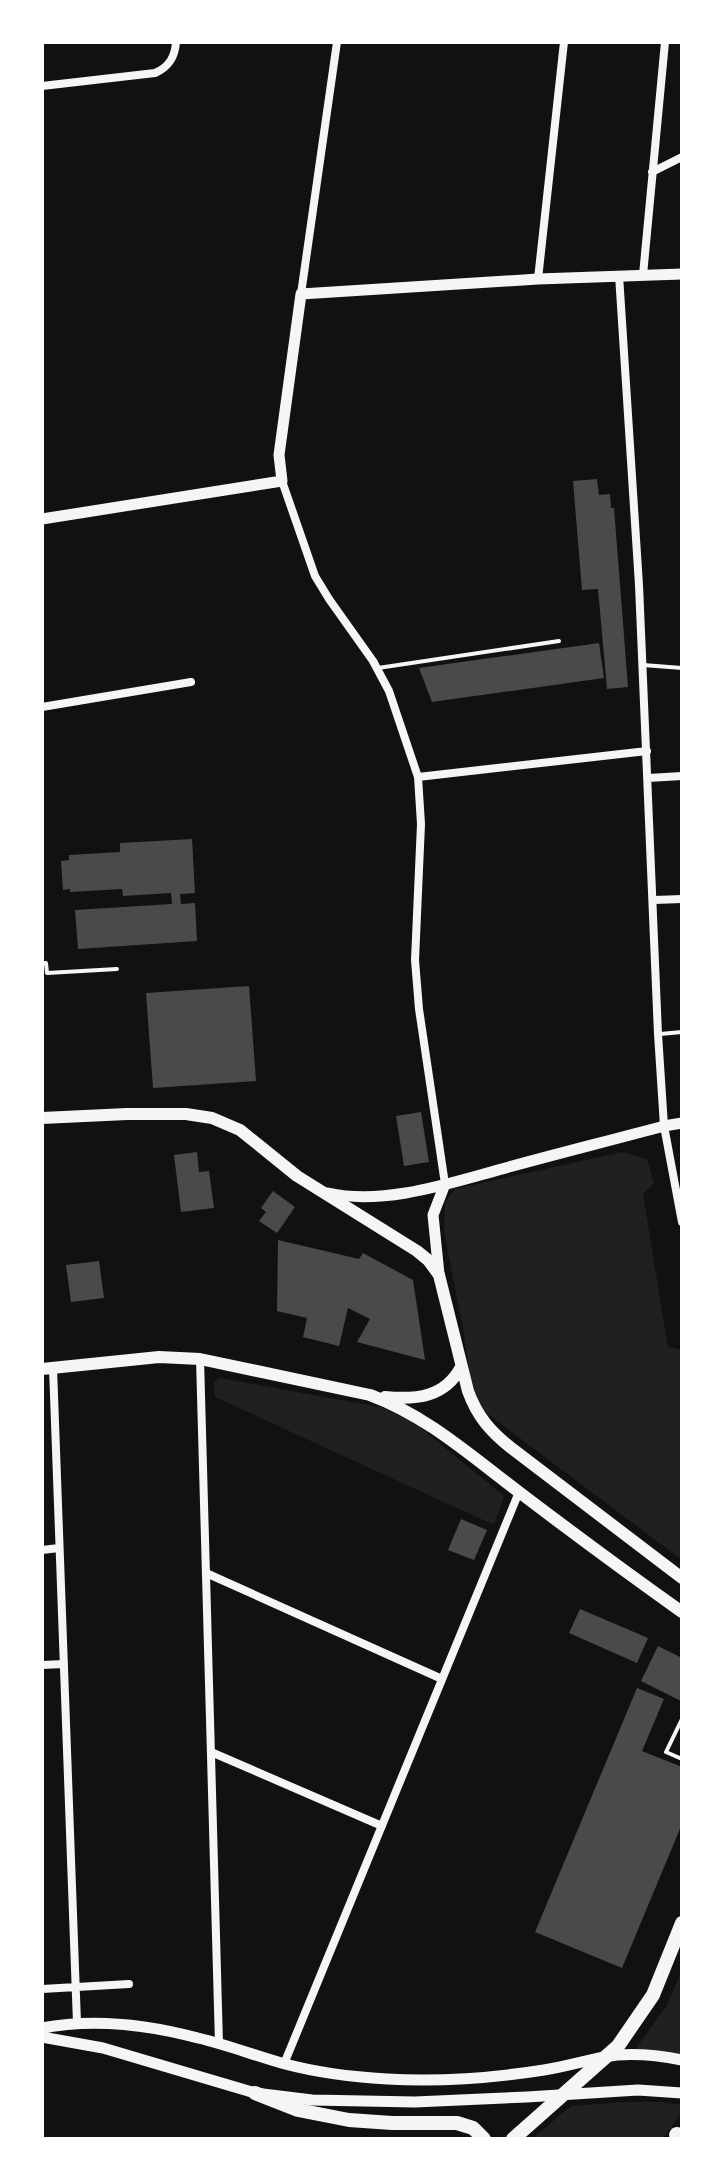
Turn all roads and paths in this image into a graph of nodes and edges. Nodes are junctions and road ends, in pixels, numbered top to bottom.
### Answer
1 (176, 42) edge
2 (337, 42) edge
3 (564, 42) edge
4 (665, 42) edge
5 (42, 86) edge
6 (682, 157) edge
7 (652, 172) junction
8 (682, 274) edge
9 (619, 275) junction
10 (643, 275) junction
11 (538, 279) junction
12 (301, 294) junction
13 (282, 481) junction
14 (42, 519) edge
15 (559, 641) dead end
16 (643, 665) junction
17 (378, 668) junction
18 (682, 668) edge
19 (191, 682) dead end
20 (42, 707) edge
21 (647, 751) junction
22 (682, 776) edge
23 (418, 777) junction
24 (648, 778) junction
25 (682, 899) edge
26 (654, 900) junction
27 (42, 963) edge
28 (117, 969) dead end
29 (682, 1032) edge
30 (658, 1034) junction
31 (42, 1118) edge
32 (682, 1123) edge
33 (664, 1126) junction
34 (445, 1184) junction
35 (320, 1191) junction
36 (682, 1222) edge
37 (439, 1275) junction
38 (200, 1359) junction
39 (461, 1367) junction
40 (47, 1368) edge
41 (370, 1395) junction
42 (519, 1492) junction
43 (59, 1548) junction
44 (42, 1550) edge
45 (206, 1573) junction
46 (682, 1578) edge
47 (682, 1612) edge
48 (64, 1664) junction
49 (42, 1665) edge
50 (442, 1679) junction
51 (682, 1719) edge
52 (211, 1752) junction
53 (682, 1759) edge
54 (382, 1826) junction
55 (682, 1923) edge
56 (129, 1984) dead end
57 (75, 1985) junction
58 (42, 1989) edge
59 (77, 2023) junction
60 (42, 2028) edge
61 (42, 2037) edge
62 (219, 2044) junction
63 (606, 2056) junction
64 (682, 2060) edge
65 (284, 2064) junction
66 (255, 2093) junction
67 (682, 2093) edge
68 (563, 2095) junction
69 (484, 2139) edge
70 (513, 2139) edge

1 - 5 street
2 - 12 street
3 - 11 street
4 - 7 street
6 - 7 street
7 - 10 street
8 - 10 street
9 - 10 street
9 - 11 street
9 - 16 street
11 - 12 street
12 - 13 street
13 - 14 street
13 - 17 street
15 - 17 lane
16 - 18 lane
16 - 21 street
17 - 23 street
19 - 20 street
21 - 23 street
21 - 24 street
22 - 24 street
23 - 34 street
24 - 26 street
25 - 26 street
26 - 30 street
27 - 28 lane
29 - 30 lane
30 - 33 street
31 - 35 main road
32 - 33 street
33 - 34 street
33 - 36 street
34 - 35 street
34 - 37 street
35 - 37 main road
37 - 39 main road
38 - 40 main road
38 - 41 main road
38 - 45 street
39 - 41 main road
39 - 46 main road
40 - 43 street
41 - 42 main road
42 - 47 main road
42 - 50 street
43 - 44 street
43 - 48 street
45 - 50 street
45 - 52 street
48 - 49 street
48 - 57 street
50 - 54 street
51 - 53 lane
52 - 54 street
52 - 62 street
54 - 65 street
55 - 63 main road
56 - 57 street
57 - 58 street
57 - 59 street
59 - 60 street
59 - 62 street
61 - 66 street
62 - 65 street
63 - 64 street
63 - 65 street
63 - 68 main road
66 - 68 street
66 - 69 main road
67 - 68 street
68 - 70 main road

